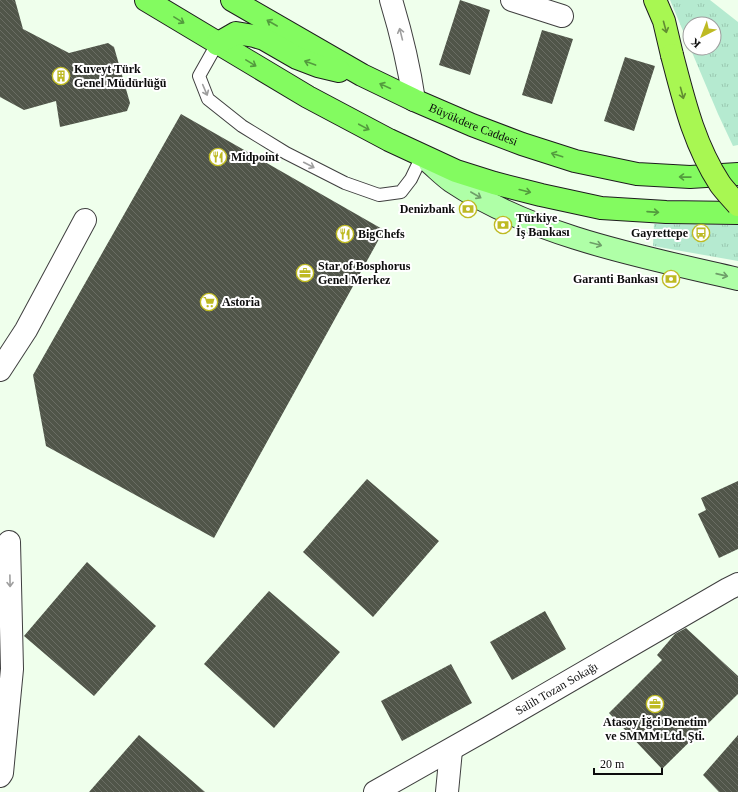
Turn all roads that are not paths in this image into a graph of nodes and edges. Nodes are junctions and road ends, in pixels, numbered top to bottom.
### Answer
1 (146, 0) edge
2 (232, 0) edge
3 (391, 0) edge
4 (512, 0) edge
5 (655, 0) edge
6 (562, 16) dead end
7 (218, 44) junction
8 (362, 75) junction
9 (414, 100) junction
10 (422, 156) junction
11 (738, 174) edge
12 (738, 205) edge
13 (738, 213) edge
14 (85, 220) dead end
15 (738, 279) edge
16 (0, 370) edge
17 (3, 538) edge
18 (738, 584) edge
19 (451, 750) junction
20 (0, 776) edge
21 (375, 792) edge
22 (447, 792) edge

1 -> 7 main road
8 -> 2 main road, Büyükdere Caddesi
9 -> 3 street
4 - 6 street
5 -> 12 highway, bridge
8 -> 7 main road
7 -> 10 main road
7 -> 10 lane
9 -> 8 main road, Büyükdere Caddesi
11 -> 9 main road, Büyükdere Caddesi
10 -> 13 main road
10 -> 15 street
14 - 16 street
17 -> 20 street
18 - 19 street, Salih Tozan Sokağı
19 - 21 street, Salih Tozan Sokağı
19 - 22 street

